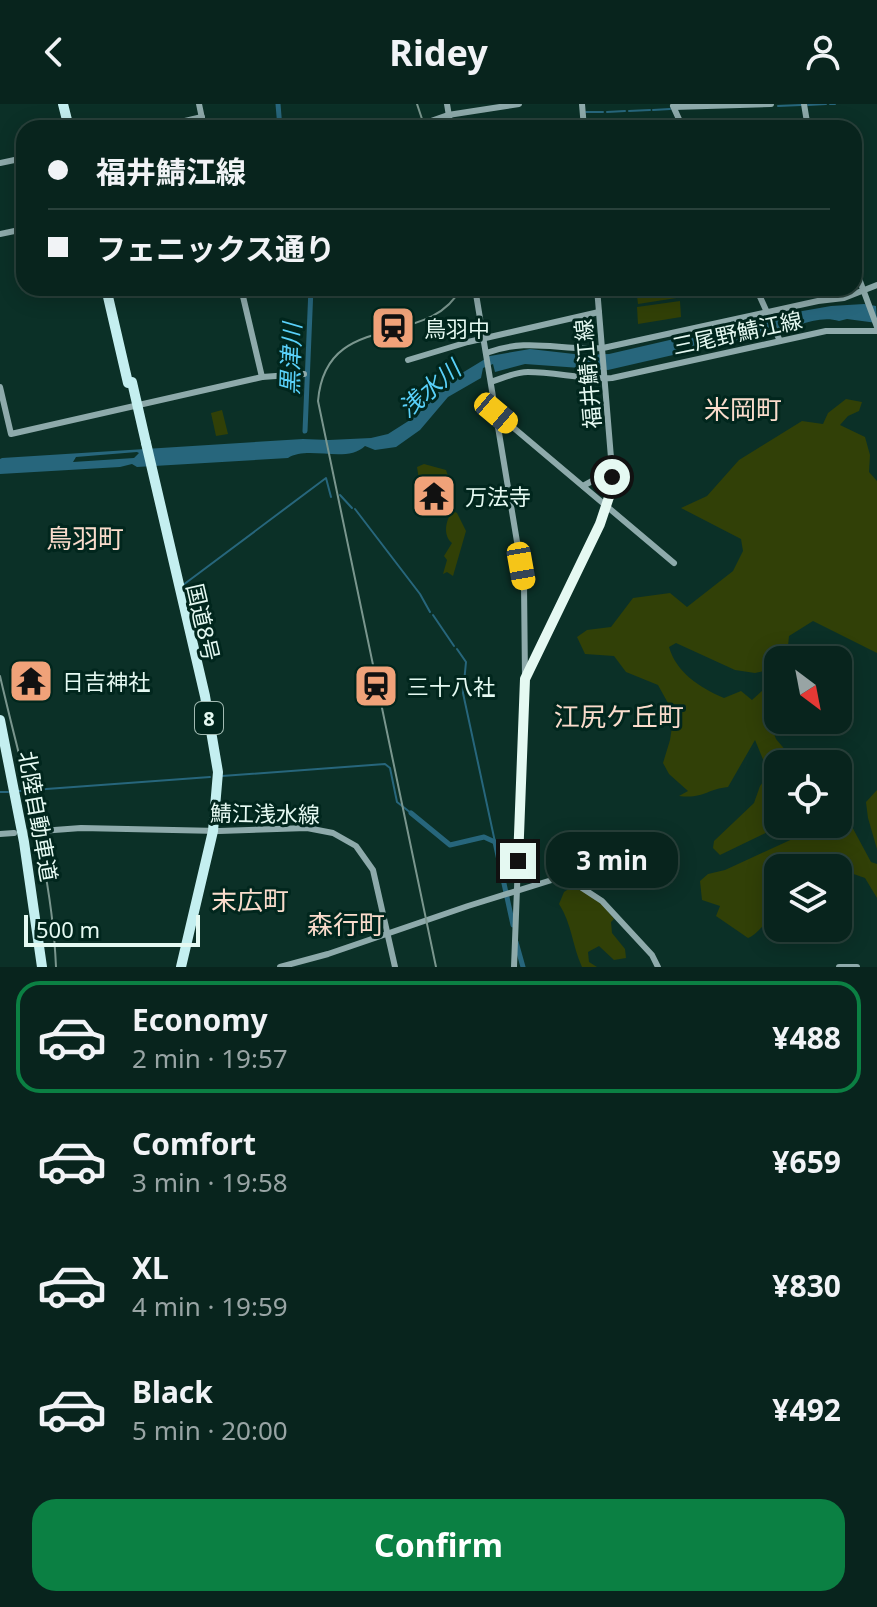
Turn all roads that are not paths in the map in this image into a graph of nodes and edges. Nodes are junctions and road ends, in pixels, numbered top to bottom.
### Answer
1 (199, 104) edge
2 (447, 104) edge
3 (519, 104) edge
4 (771, 104) edge
5 (673, 106) edge
6 (448, 115) junction
7 (202, 117) junction
8 (189, 120) edge
9 (203, 120) edge
10 (434, 120) edge
11 (449, 120) edge
12 (877, 285) edge
13 (863, 290) joint
14 (111, 296) edge
15 (243, 296) edge
16 (476, 296) edge
17 (598, 296) edge
18 (760, 296) edge
19 (849, 296) edge
20 (599, 312) junction
21 (767, 313) junction
22 (877, 329) edge
23 (484, 339) junction
24 (780, 341) junction
25 (603, 350) junction
26 (486, 353) junction
27 (408, 360) dead end
28 (304, 374) dead end
29 (605, 376) junction
30 (262, 377) junction
31 (491, 381) junction
32 (0, 387) edge
33 (496, 413) junction
34 (612, 470) junction
35 (583, 486) junction
36 (607, 505) junction
37 (674, 563) dead end
38 (525, 679) junction
39 (0, 720) edge
40 (0, 739) edge
41 (210, 830) junction
42 (41, 831) tunnel mouth
43 (14, 833) tunnel mouth
44 (0, 834) edge
45 (518, 889) junction
46 (388, 933) junction
47 (40, 967) edge
48 (179, 967) edge
49 (280, 967) edge
50 (395, 967) edge
51 (514, 967) edge
52 (658, 967) edge
53 (839, 967) edge
54 (857, 967) edge

1 - 7 street
2 - 6 street
3 - 6 street
4 - 5 street
6 - 10 street
6 - 11 street
7 - 8 street
7 - 9 street
12 - 13 street
13 - 22 street
14 - 41 highway, 国道8号 / 8, bridge
15 - 30 street
16 - 23 street
17 - 20 street, 福井鯖江線
18 - 21 street
19 - 21 street
20 - 23 street
20 - 25 street, 福井鯖江線
21 - 24 street
21 - 25 street
22 - 24 street, 三尾野鯖江線
23 - 26 street
23 - 27 street
24 - 29 street, 三尾野鯖江線
25 - 26 street
25 - 29 street, 福井鯖江線
26 - 31 street
28 - 30 street
29 - 31 street, 三尾野鯖江線
29 - 34 street, 福井鯖江線
30 - 32 street
31 - 33 street
33 - 35 street
33 - 38 street
34 - 35 street
34 - 36 street, 福井鯖江線
35 - 36 street
36 - 37 street
36 - 38 street, 福井鯖江線
38 - 45 street
39 - 47 highway, 北陸自動車道
40 - 47 highway, 北陸自動車道
41 - 42 street, 鯖江浅水線
41 - 46 street, 鯖江浅水線
41 - 48 highway, 国道8号 / 8
43 - 44 street
45 - 46 street
45 - 51 street
45 - 52 street
46 - 49 street
46 - 50 street, 鯖江浅水線
53 - 54 street

